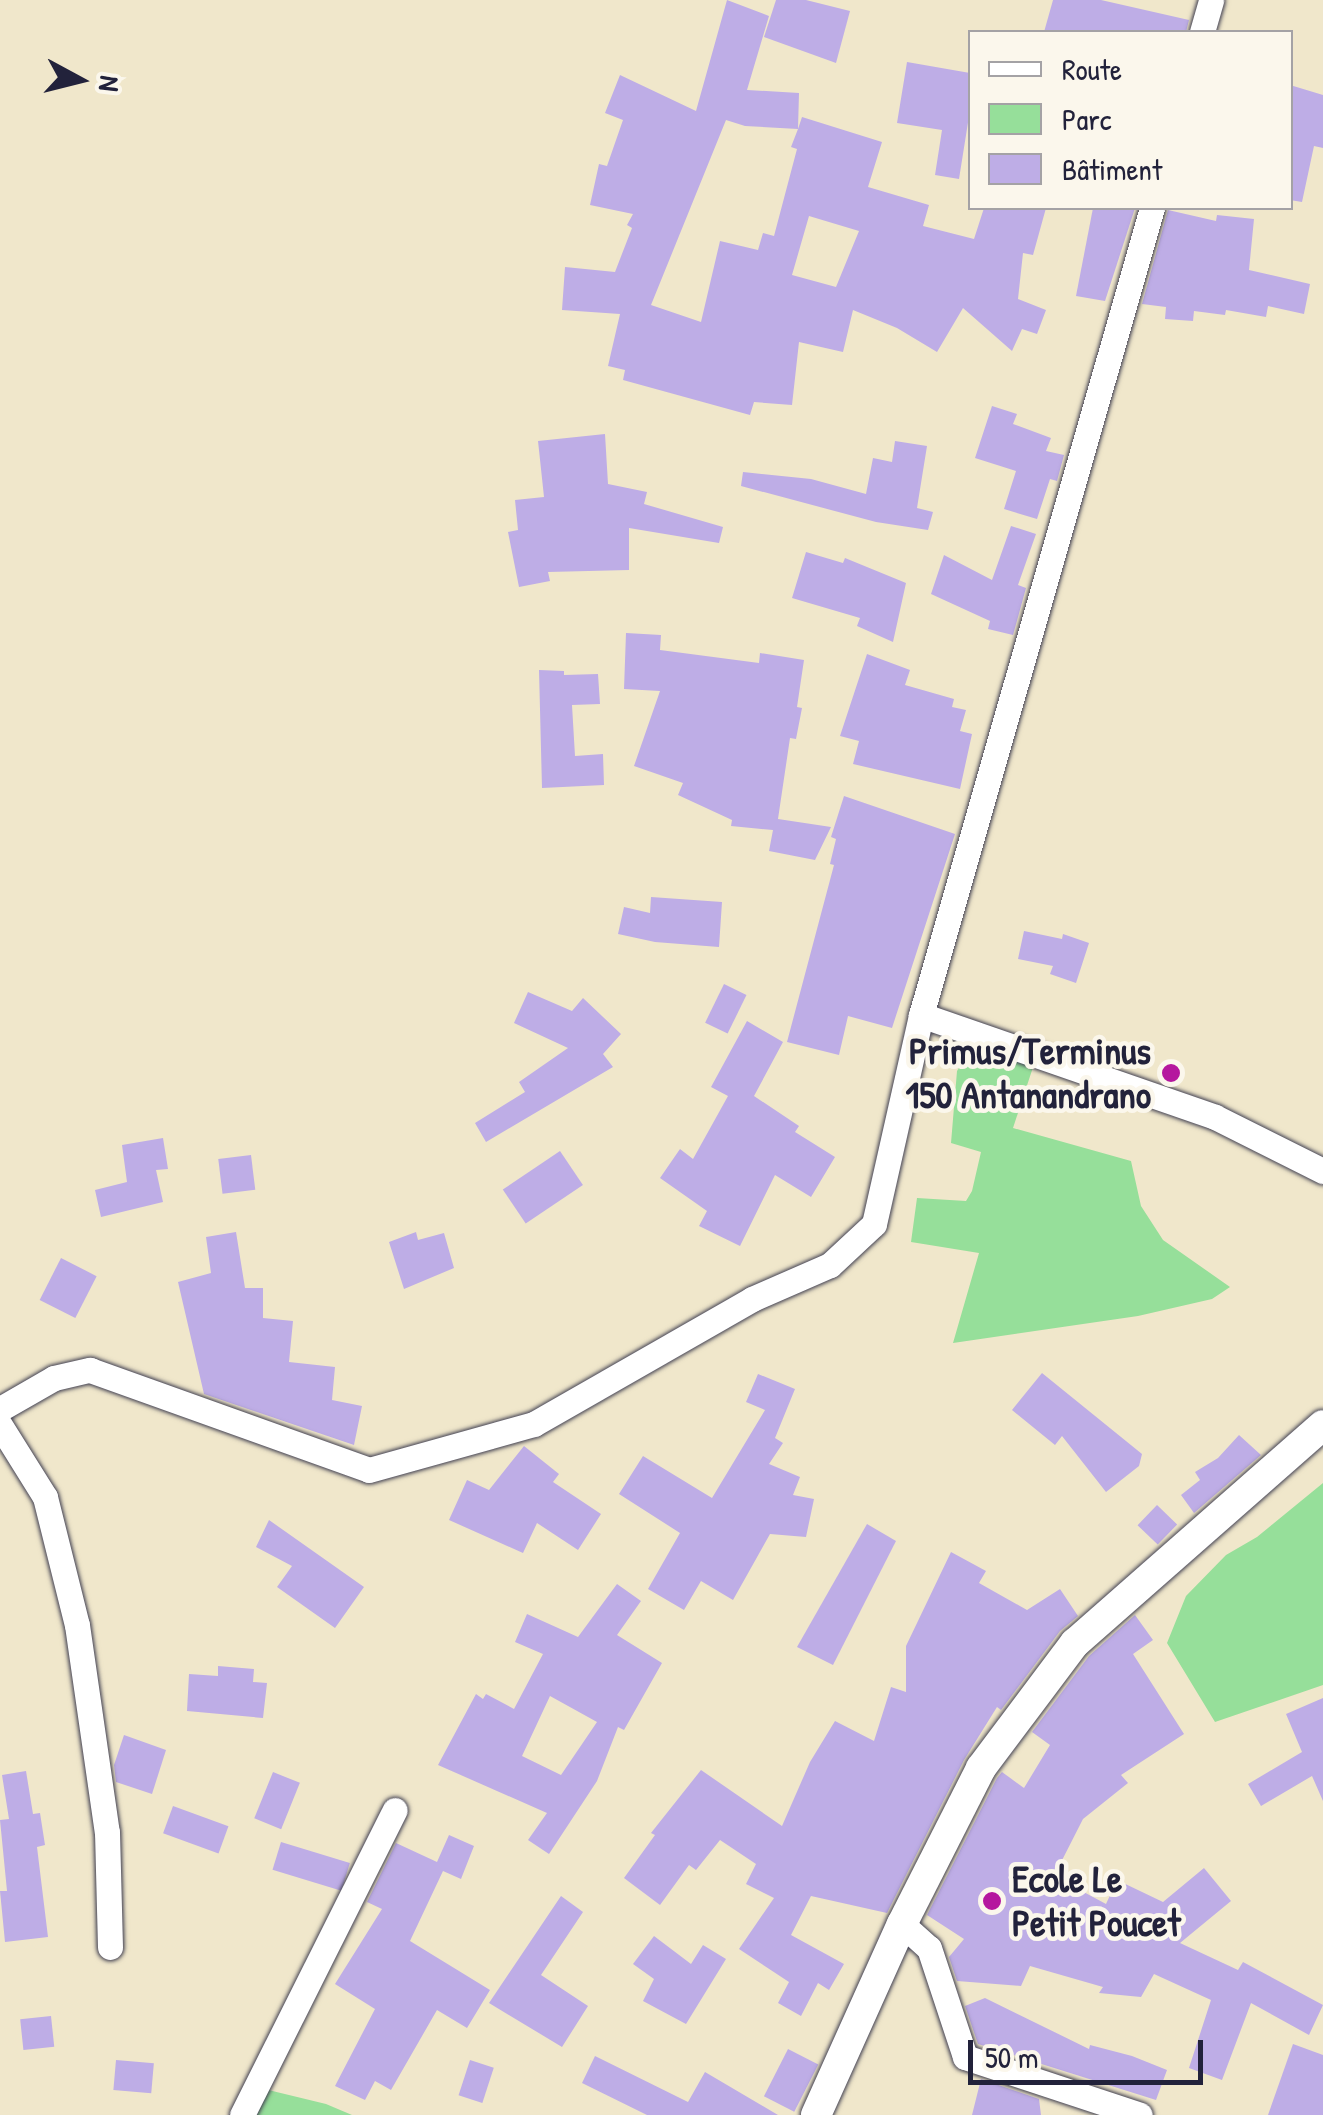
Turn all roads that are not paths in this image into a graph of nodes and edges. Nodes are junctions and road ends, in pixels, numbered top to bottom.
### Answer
1 (1212, 0) edge
2 (1203, 30) edge
3 (1151, 210) edge
4 (921, 1016) junction
5 (1323, 1171) edge
6 (0, 1409) edge
7 (0, 1425) edge
8 (1323, 1426) edge
9 (395, 1810) dead end
10 (902, 1924) junction
11 (110, 1947) dead end
12 (242, 2115) edge
13 (816, 2115) edge
14 (1140, 2115) edge

1 - 2 street
3 - 4 street
4 - 5 street
4 - 6 street
7 - 11 street
8 - 10 street
9 - 12 street
10 - 13 street
10 - 14 street

